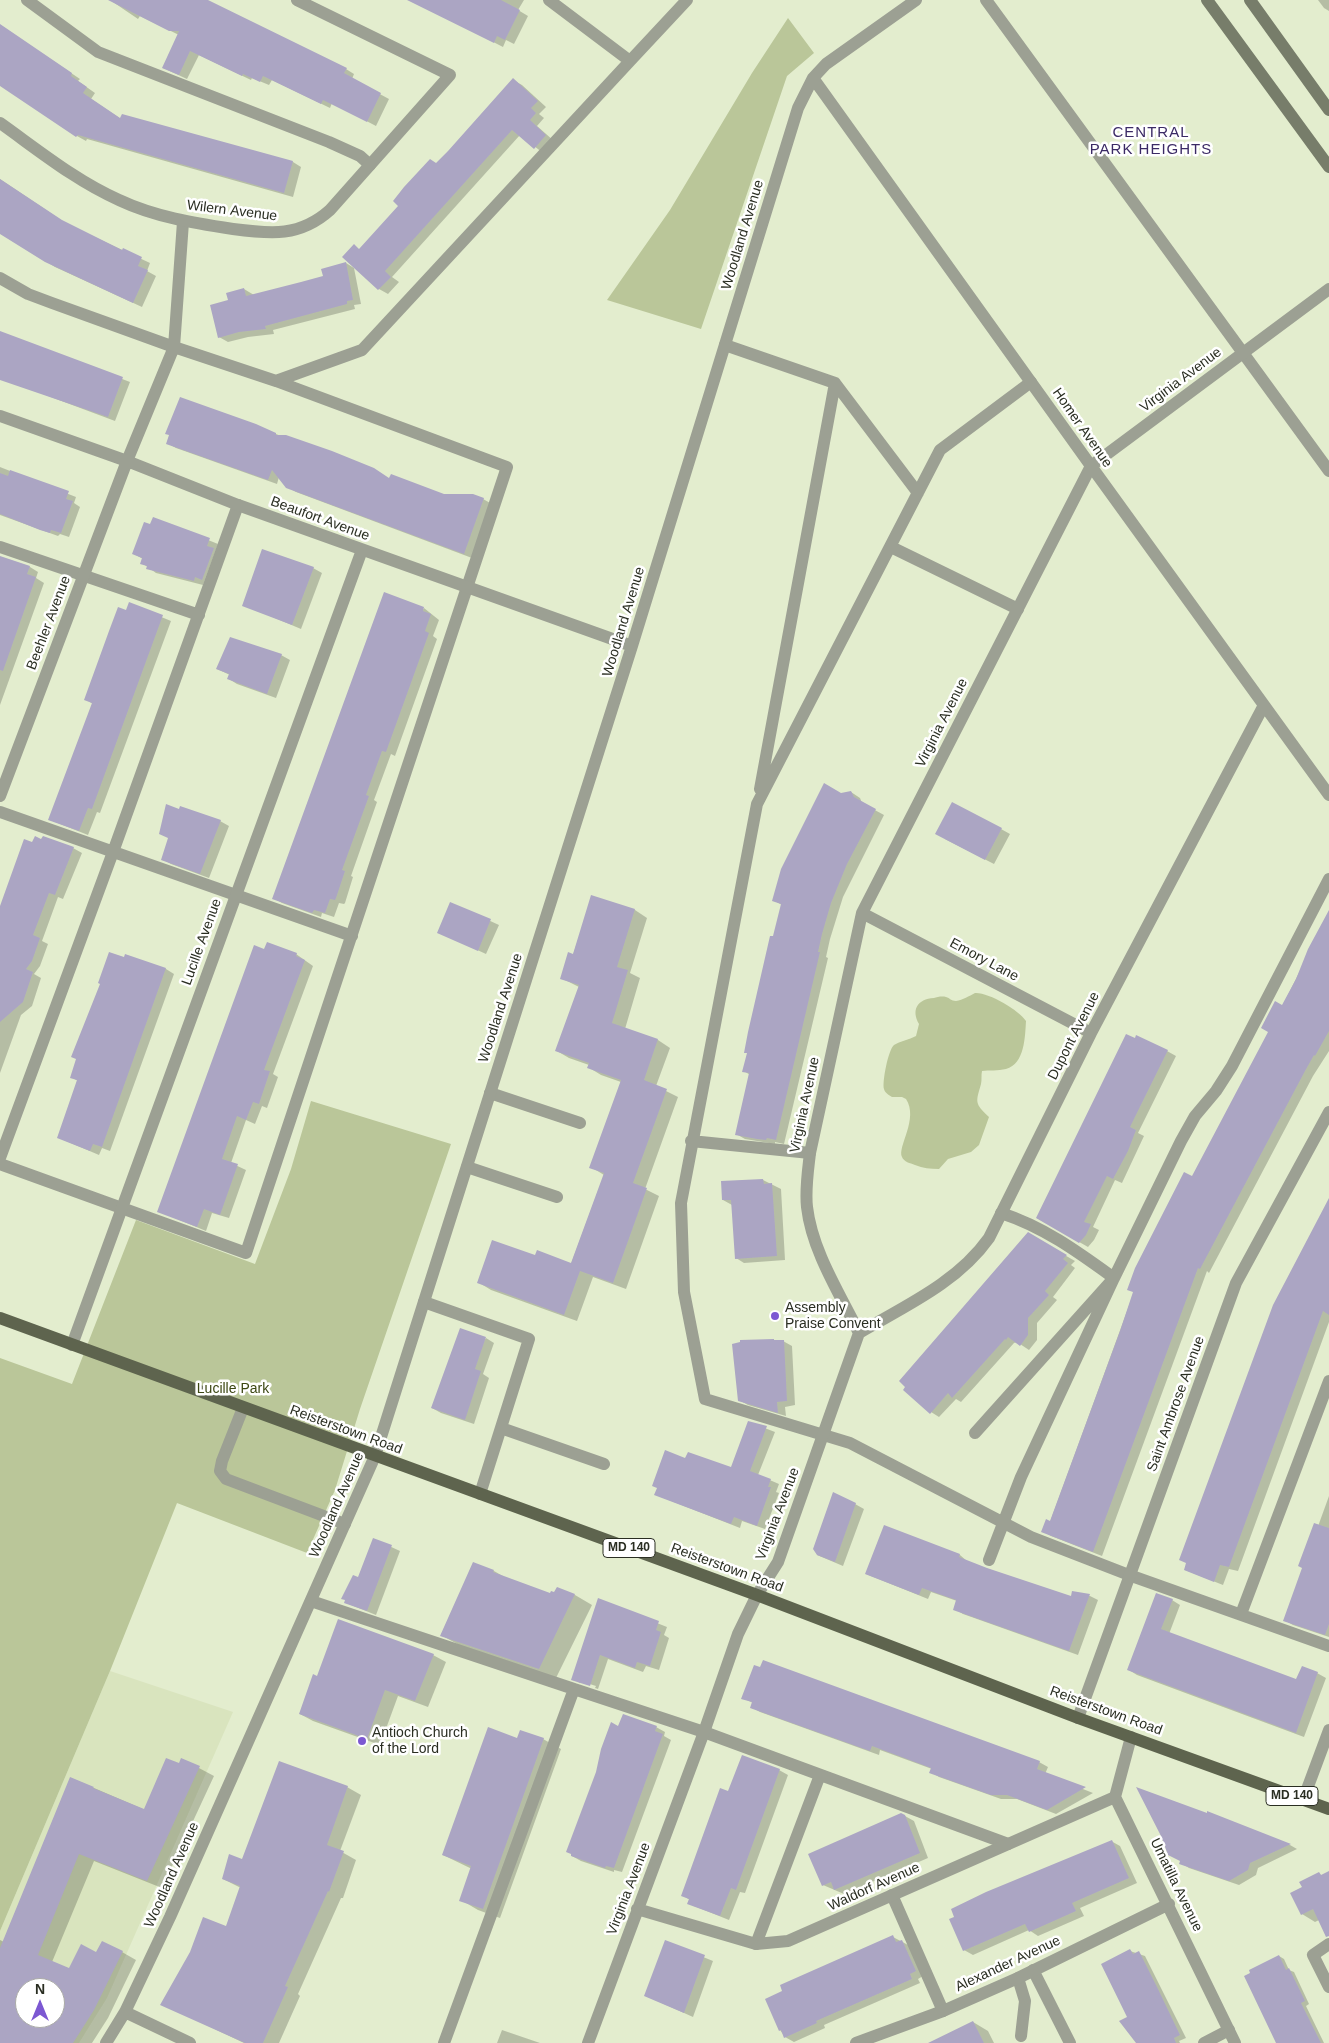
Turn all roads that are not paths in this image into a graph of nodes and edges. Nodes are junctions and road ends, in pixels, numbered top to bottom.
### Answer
1 (27, 0) edge
2 (297, 0) edge
3 (549, 0) edge
4 (687, 0) edge
5 (916, 0) edge
6 (986, 0) edge
7 (1207, 0) edge
8 (1250, 0) edge
9 (630, 61) junction
10 (813, 78) junction
11 (1329, 110) edge
12 (0, 123) edge
13 (370, 164) junction
14 (1329, 168) edge
15 (183, 222) junction
16 (0, 278) edge
17 (1329, 289) edge
18 (725, 345) junction
19 (174, 348) junction
20 (1244, 352) junction
21 (276, 381) junction
22 (1031, 382) junction
23 (835, 383) junction
24 (0, 416) edge
25 (127, 461) junction
26 (1090, 466) junction
27 (1329, 471) edge
28 (918, 493) junction
29 (238, 505) junction
30 (0, 547) edge
31 (891, 547) junction
32 (362, 550) junction
33 (82, 576) junction
34 (468, 588) junction
35 (1018, 609) junction
36 (199, 614) junction
37 (632, 646) junction
38 (1264, 705) junction
39 (1329, 795) edge
40 (0, 796) edge
41 (758, 804) junction
42 (0, 812) edge
43 (113, 852) junction
44 (1329, 879) edge
45 (234, 896) junction
46 (862, 913) junction
47 (352, 936) junction
48 (1091, 1033) junction
49 (490, 1093) junction
50 (1329, 1112) edge
51 (580, 1123) dead end
52 (692, 1141) junction
53 (810, 1153) junction
54 (0, 1158) edge
55 (0, 1164) edge
56 (467, 1167) junction
57 (557, 1197) dead end
58 (120, 1207) junction
59 (1001, 1213) junction
60 (1114, 1278) junction
61 (424, 1302) junction
62 (0, 1318) edge
63 (859, 1333) junction
64 (72, 1345) junction
65 (1329, 1381) edge
66 (243, 1408) junction
67 (501, 1428) junction
68 (975, 1433) dead end
69 (824, 1434) junction
70 (375, 1456) junction
71 (604, 1464) dead end
72 (480, 1494) junction
73 (1003, 1521) junction
74 (345, 1524) junction
75 (989, 1560) dead end
76 (1130, 1575) junction
77 (757, 1595) junction
78 (311, 1601) junction
79 (1241, 1614) junction
80 (1329, 1646) edge
81 (574, 1689) junction
82 (1078, 1718) junction
83 (1329, 1730) edge
84 (704, 1732) junction
85 (1131, 1737) junction
86 (820, 1775) junction
87 (1115, 1797) junction
88 (1303, 1800) junction
89 (1329, 1809) edge
90 (1008, 1844) junction
91 (892, 1895) junction
92 (1169, 1904) junction
93 (637, 1909) junction
94 (756, 1944) junction
95 (1329, 1944) edge
96 (1034, 1970) junction
97 (1018, 1978) junction
98 (1329, 1987) edge
99 (943, 2011) junction
100 (125, 2012) junction
101 (1229, 2030) junction
102 (1021, 2036) dead end
103 (106, 2043) edge
104 (190, 2043) edge
105 (444, 2043) edge
106 (588, 2043) edge
107 (856, 2043) edge
108 (1070, 2043) edge
109 (1204, 2043) edge
110 (1235, 2043) edge

1 - 13 street
2 - 13 street, Wilern Avenue
3 - 9 street
4 - 9 street
5 - 10 street, Woodland Avenue
6 - 20 street
7 - 14 main road
8 - 11 main road
9 - 21 street
10 - 18 street, Woodland Avenue
10 - 22 street, Homer Avenue
12 - 15 street, Wilern Avenue
13 - 15 street, Wilern Avenue
15 - 19 street, Beehler Avenue
16 - 19 street
17 - 20 street, Virginia Avenue
18 - 23 street
18 - 37 street, Woodland Avenue
19 - 21 street
19 - 25 street, Beehler Avenue
20 - 26 street, Virginia Avenue
20 - 27 street
21 - 34 street
22 - 26 street, Homer Avenue
22 - 28 street
23 - 28 street
23 - 41 street
24 - 25 street, Beaufort Avenue
25 - 29 street, Beaufort Avenue
25 - 33 street, Beehler Avenue
26 - 35 street, Virginia Avenue
26 - 38 street, Homer Avenue
28 - 31 street
29 - 32 street, Beaufort Avenue
29 - 36 street
30 - 33 street
31 - 35 street
31 - 41 street
32 - 34 street, Beaufort Avenue
32 - 45 street, Lucille Avenue
33 - 36 street
33 - 40 street, Beehler Avenue
34 - 37 street, Beaufort Avenue
34 - 47 street
35 - 46 street, Virginia Avenue
36 - 43 street
37 - 49 street, Woodland Avenue
38 - 39 street, Homer Avenue
38 - 48 street, Dupont Avenue
41 - 52 street
42 - 43 street
43 - 45 street
43 - 54 street
44 - 60 street
45 - 47 street
45 - 58 street, Lucille Avenue
46 - 48 street, Emory Lane
46 - 53 street, Virginia Avenue
47 - 58 street
48 - 59 street, Dupont Avenue
49 - 51 street
49 - 56 street, Woodland Avenue
50 - 76 street, Saint Ambrose Avenue
52 - 53 street
52 - 69 street
53 - 63 street, Virginia Avenue
55 - 58 street
56 - 57 street
56 - 61 street, Woodland Avenue
58 - 64 street, Lucille Avenue
59 - 60 street
59 - 63 street, Dupont Avenue
60 - 68 street
60 - 73 street
61 - 67 street
61 - 70 street, Woodland Avenue
62 - 64 main road, Reisterstown Road / MD 140
63 - 69 street, Virginia Avenue
64 - 66 main road, Reisterstown Road / MD 140
65 - 79 street
66 - 70 main road, Reisterstown Road / MD 140
66 - 74 street
67 - 71 street
67 - 72 street
69 - 73 street
69 - 77 street, Virginia Avenue
70 - 72 main road, Reisterstown Road / MD 140
70 - 74 street, Woodland Avenue
72 - 77 main road, Reisterstown Road / MD 140
73 - 75 street
73 - 76 street
74 - 78 street, Woodland Avenue
76 - 79 street
76 - 82 street, Saint Ambrose Avenue
77 - 82 main road, Reisterstown Road / MD 140
77 - 84 street, Virginia Avenue
78 - 81 street
78 - 100 street, Woodland Avenue
79 - 80 street
81 - 84 street
81 - 105 street
82 - 85 main road, Reisterstown Road / MD 140
83 - 88 street
84 - 86 street
84 - 93 street, Virginia Avenue
85 - 87 street
85 - 88 main road, Reisterstown Road / MD 140
86 - 90 street
86 - 94 street
87 - 90 street, Waldorf Avenue
87 - 92 street, Umatilla Avenue
88 - 89 main road, Reisterstown Road / MD 140
90 - 91 street, Waldorf Avenue
91 - 94 street, Waldorf Avenue
91 - 99 street
92 - 96 street, Alexander Avenue
92 - 101 street, Umatilla Avenue
93 - 94 street, Waldorf Avenue
93 - 106 street, Virginia Avenue
95 - 98 street
96 - 97 street, Alexander Avenue
96 - 108 street
97 - 99 street, Alexander Avenue
97 - 102 street
99 - 107 street, Alexander Avenue
100 - 103 street, Woodland Avenue
100 - 104 street
101 - 109 street
101 - 110 street, Umatilla Avenue

